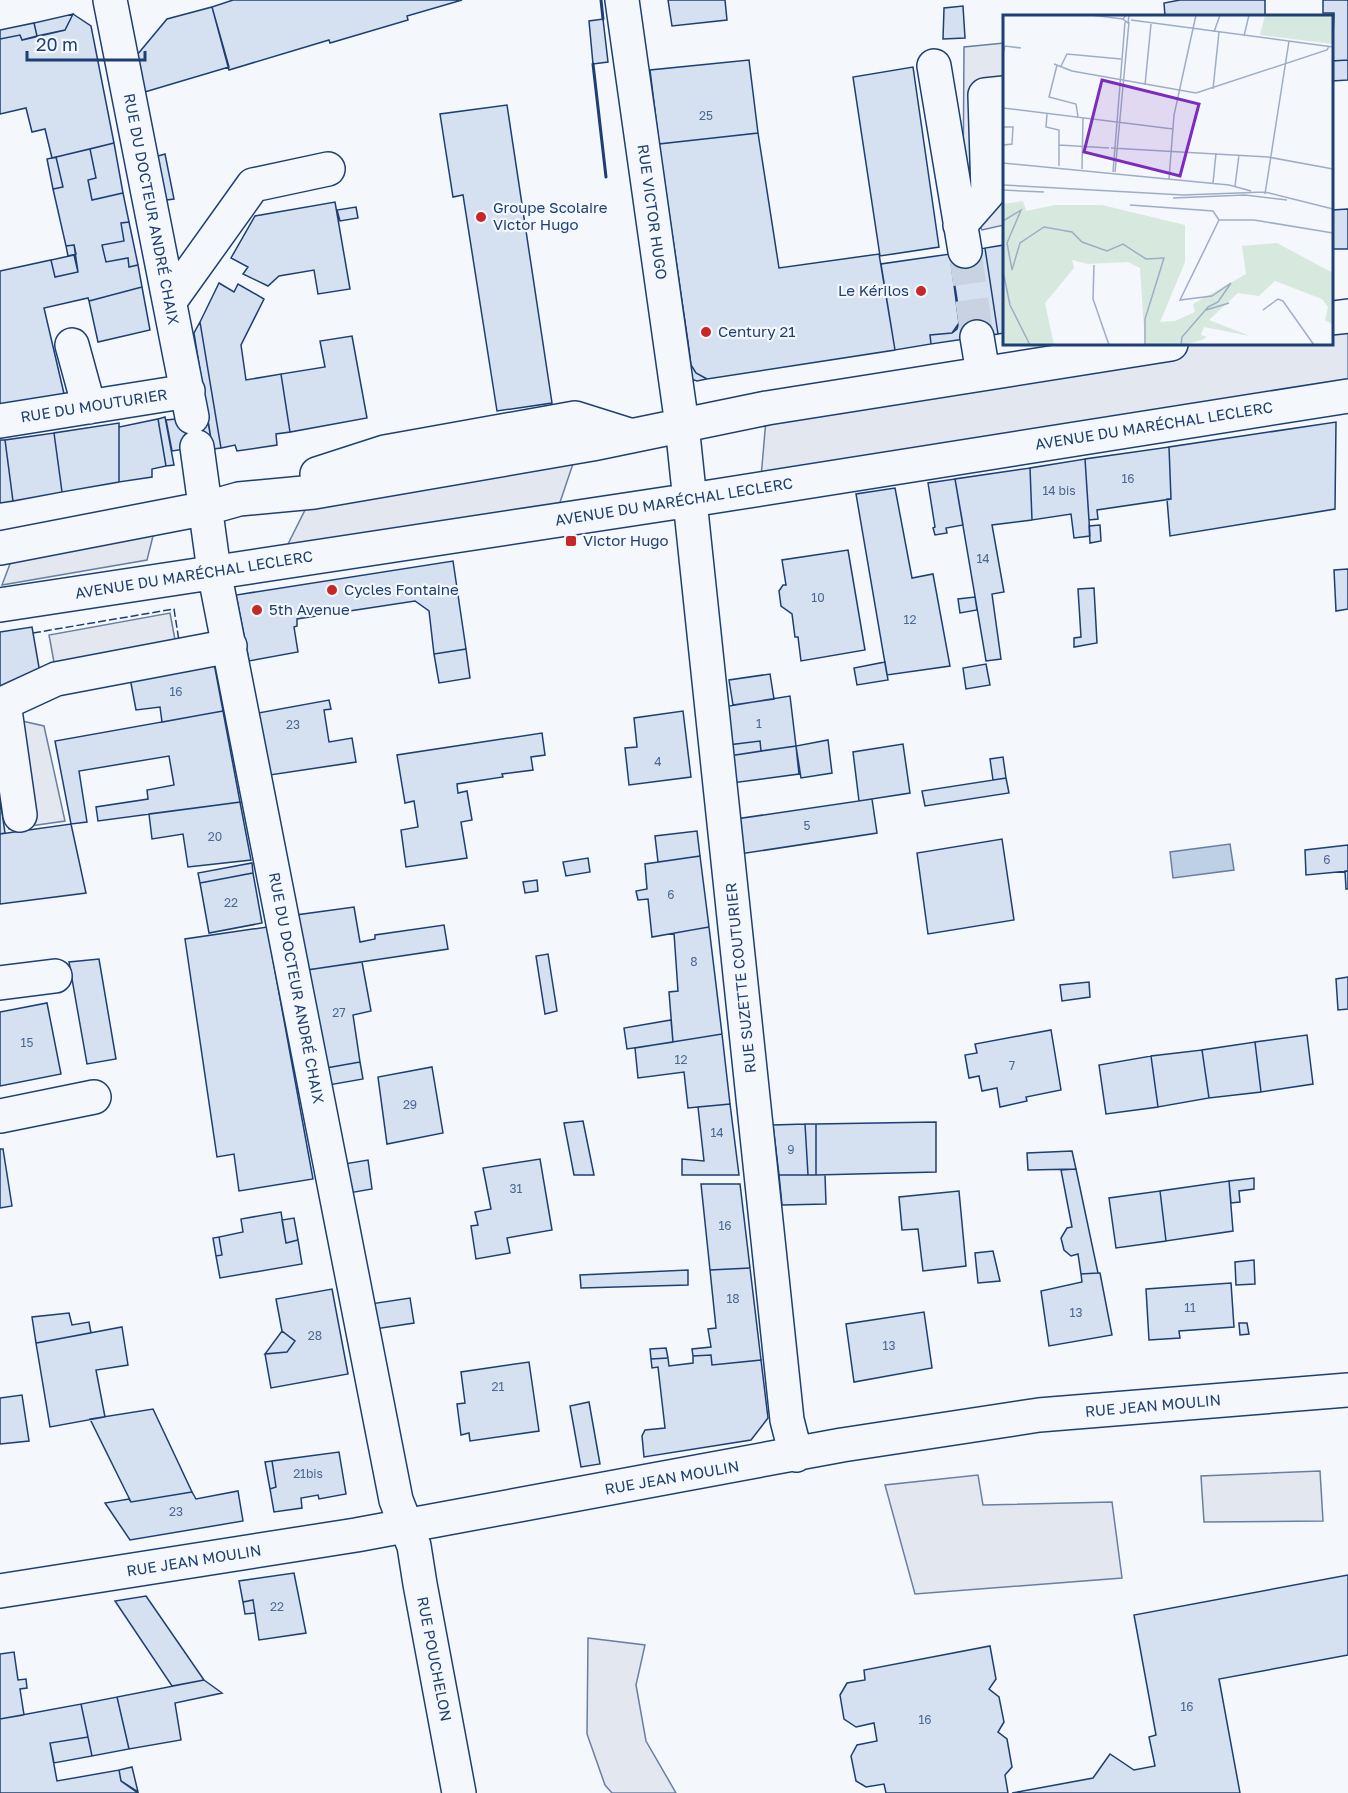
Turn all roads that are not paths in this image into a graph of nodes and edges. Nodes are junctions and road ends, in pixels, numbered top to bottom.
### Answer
1 (110, 0) edge
2 (622, 0) edge
3 (933, 66) dead end
4 (1003, 93) edge
5 (328, 169) dead end
6 (170, 301) junction
7 (1348, 316) edge
8 (1333, 318) edge
9 (976, 337) tunnel mouth
10 (72, 345) dead end
11 (1165, 345) edge
12 (983, 373) junction
13 (1348, 396) edge
14 (89, 407) junction
15 (192, 418) junction
16 (0, 420) edge
17 (682, 425) junction
18 (691, 500) junction
19 (207, 508) junction
20 (0, 548) edge
21 (214, 571) junction
22 (0, 605) edge
23 (230, 646) junction
24 (20, 815) dead end
25 (56, 976) dead end
26 (0, 983) edge
27 (94, 1097) dead end
28 (0, 1116) edge
29 (1348, 1390) edge
30 (796, 1455) junction
31 (406, 1526) junction
32 (0, 1591) edge
33 (459, 1793) edge

1 - 6 street, RUE DU DOCTEUR ANDRÉ CHAIX
2 - 17 street, RUE VICTOR HUGO
3 - 4 street
5 - 6 street
6 - 15 street, RUE DU DOCTEUR ANDRÉ CHAIX
7 - 8 street
9 - 12 street
10 - 14 street
11 - 12 street
12 - 17 street
13 - 18 street, AVENUE DU MARÉCHAL LECLERC
14 - 15 street, RUE DU MOUTURIER
14 - 16 street, RUE DU MOUTURIER
15 - 19 street, RUE DU DOCTEUR ANDRÉ CHAIX
17 - 18 street, RUE VICTOR HUGO
17 - 19 street
18 - 21 street, AVENUE DU MARÉCHAL LECLERC
18 - 30 street, RUE SUZETTE COUTURIER
19 - 20 street
19 - 21 street, RUE DU DOCTEUR ANDRÉ CHAIX
21 - 22 street, AVENUE DU MARÉCHAL LECLERC
21 - 23 street, RUE DU DOCTEUR ANDRÉ CHAIX
23 - 24 street
23 - 31 street, RUE DU DOCTEUR ANDRÉ CHAIX
25 - 26 street
27 - 28 street
29 - 30 street, RUE JEAN MOULIN
30 - 31 street, RUE JEAN MOULIN
31 - 32 street, RUE JEAN MOULIN
31 - 33 street, RUE POUCHELON

